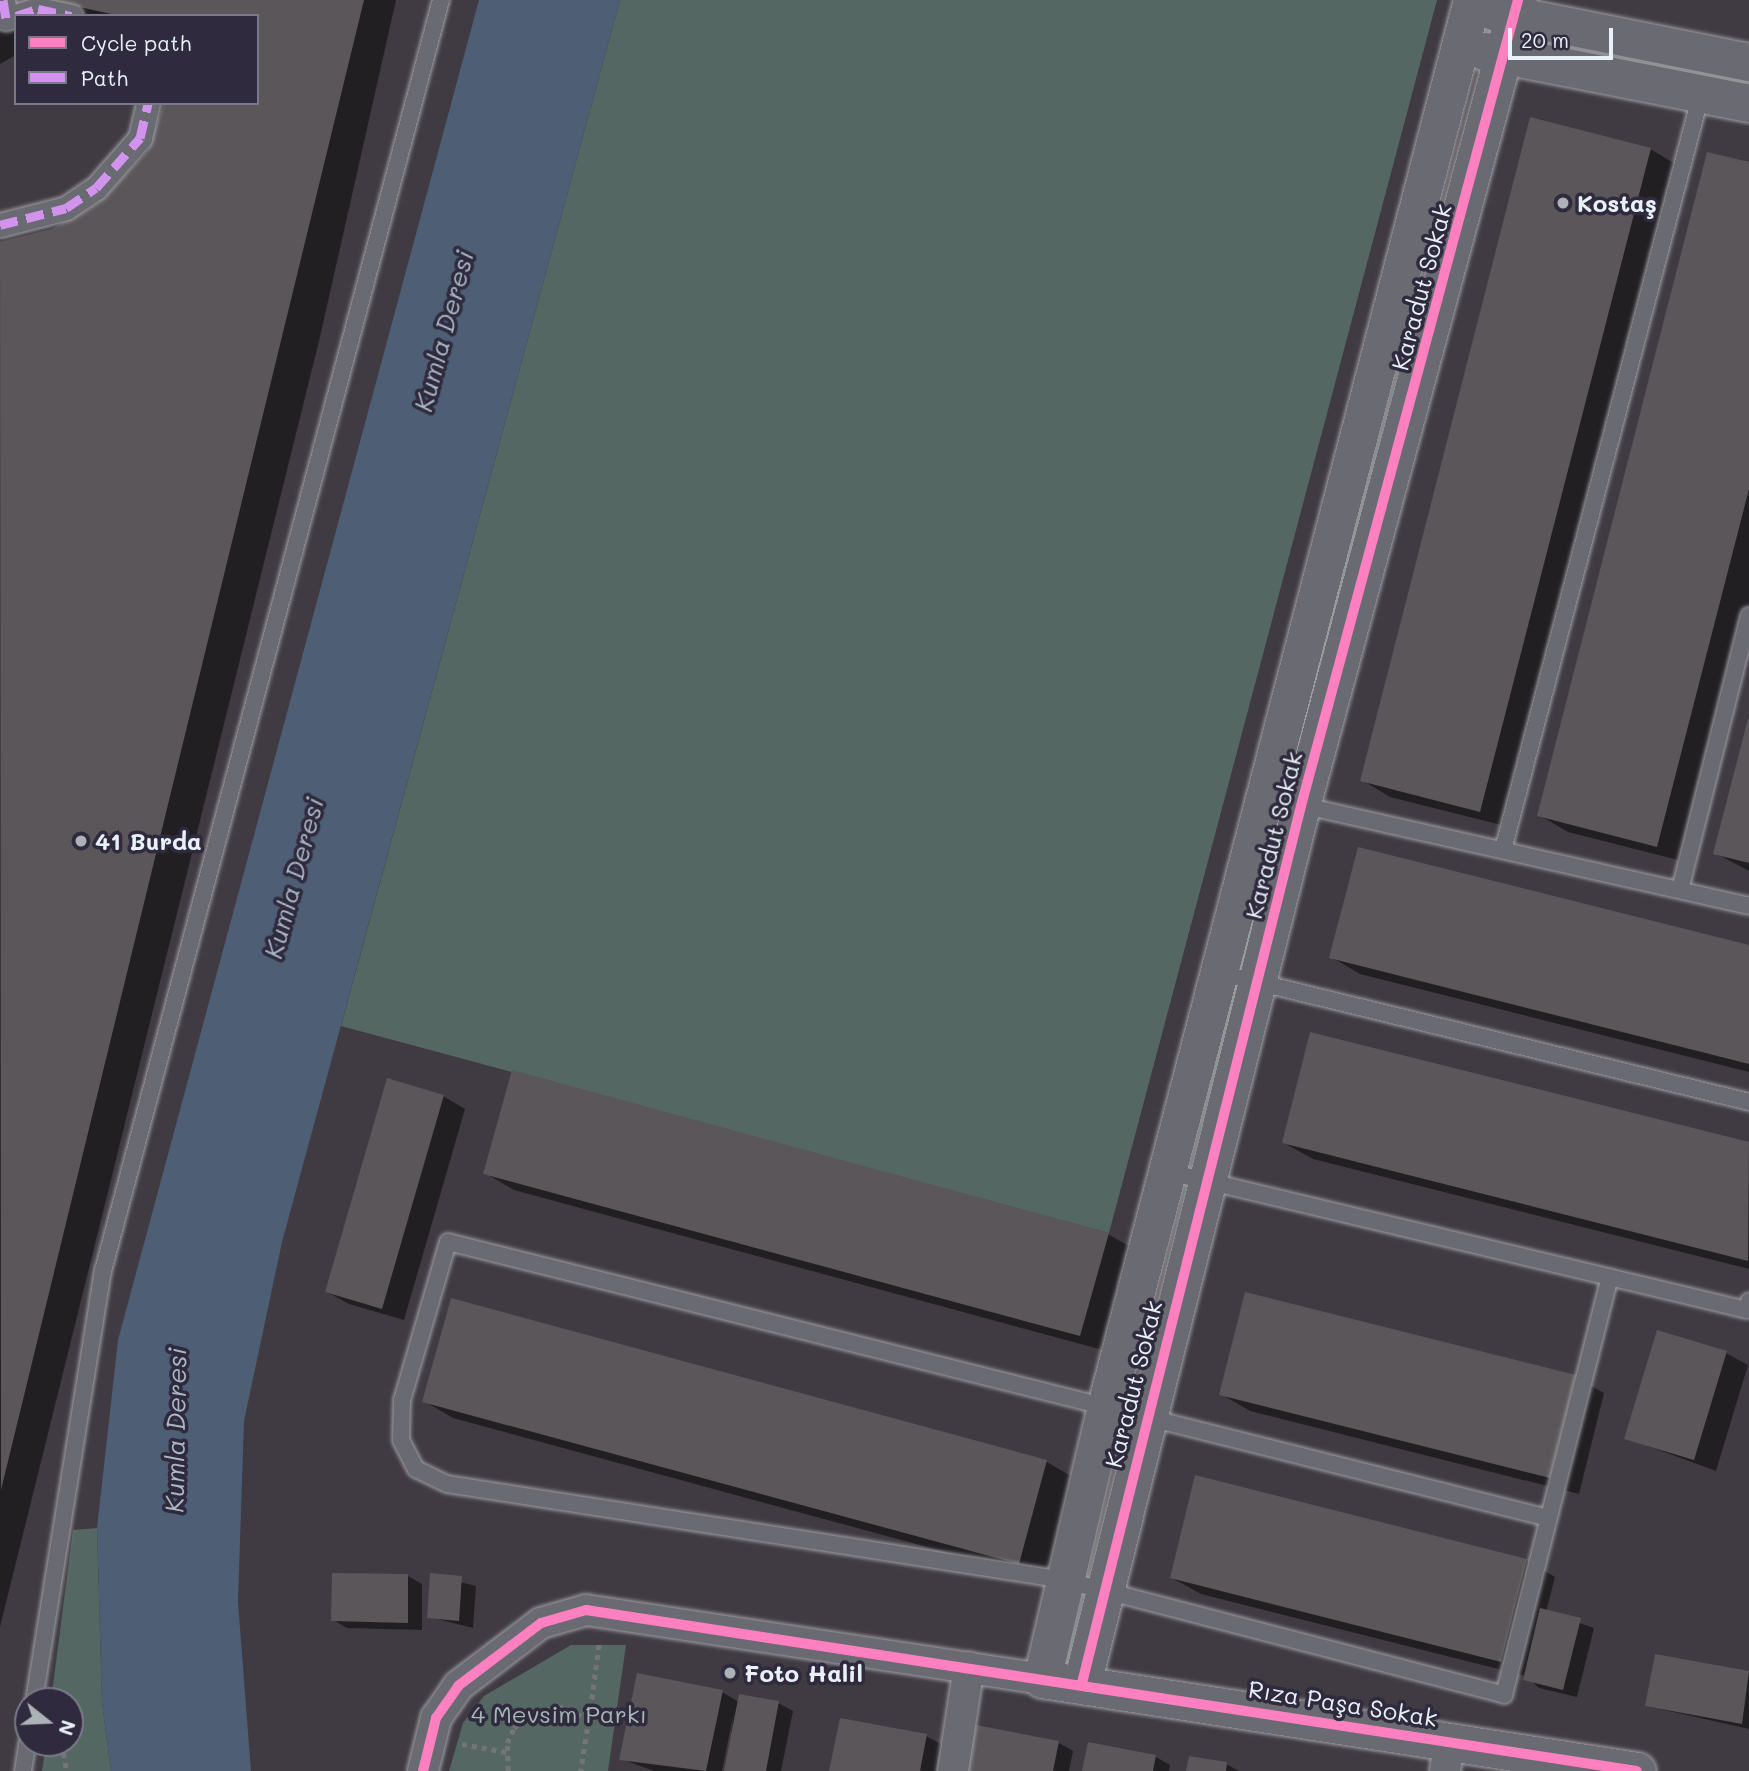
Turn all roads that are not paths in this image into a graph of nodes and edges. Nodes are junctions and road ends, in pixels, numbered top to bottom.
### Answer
1 (441, 0) edge
2 (1471, 3) edge
3 (1516, 8) edge
4 (62, 14) edge
5 (8, 15) edge
6 (1459, 45) junction
7 (1506, 55) junction
8 (1749, 62) edge
9 (1701, 94) junction
10 (1749, 103) edge
11 (148, 105) edge
12 (0, 225) edge
13 (1749, 616) edge
14 (1284, 802) junction
15 (1503, 850) junction
16 (1680, 890) junction
17 (1749, 906) edge
18 (1220, 973) junction
19 (1258, 982) junction
20 (1749, 1102) edge
21 (1169, 1172) junction
22 (1207, 1181) junction
23 (1610, 1277) junction
24 (1749, 1301) edge
25 (1106, 1406) junction
26 (1146, 1417) junction
27 (1548, 1518) junction
28 (1063, 1580) junction
29 (1103, 1590) junction
30 (969, 1667) junction
31 (1042, 1679) junction
32 (1082, 1683) junction
33 (36, 1687) edge
34 (1447, 1756) edge
35 (423, 1771) edge
36 (953, 1771) edge
37 (1637, 1771) edge

1 - 33 lane
2 - 3 street
2 - 6 street, Karadut Sokak
3 - 7 street, Karadut Sokak
3 - 8 street
4 - 5 street
6 - 7 street
6 - 14 street, Karadut Sokak
7 - 9 street
7 - 14 street, Karadut Sokak
9 - 10 street
9 - 15 lane
11 - 12 street
13 - 16 lane
14 - 15 lane
14 - 18 street, Karadut Sokak
14 - 19 street, Karadut Sokak
15 - 16 lane
16 - 17 lane
18 - 19 lane
18 - 21 street, Karadut Sokak
19 - 20 lane
19 - 22 street, Karadut Sokak
21 - 22 lane
21 - 25 street, Karadut Sokak
22 - 23 lane
22 - 26 street, Karadut Sokak
23 - 24 lane
23 - 27 lane
25 - 26 lane
25 - 28 street, Karadut Sokak
25 - 28 lane
26 - 27 lane
26 - 29 street, Karadut Sokak
27 - 29 lane
28 - 29 lane
28 - 31 street, Karadut Sokak
29 - 32 street, Karadut Sokak
30 - 31 street
30 - 35 street
30 - 36 street
31 - 32 street, Rıza Paşa Sokak
32 - 34 street, Rıza Paşa Sokak
34 - 37 street, Rıza Paşa Sokak

